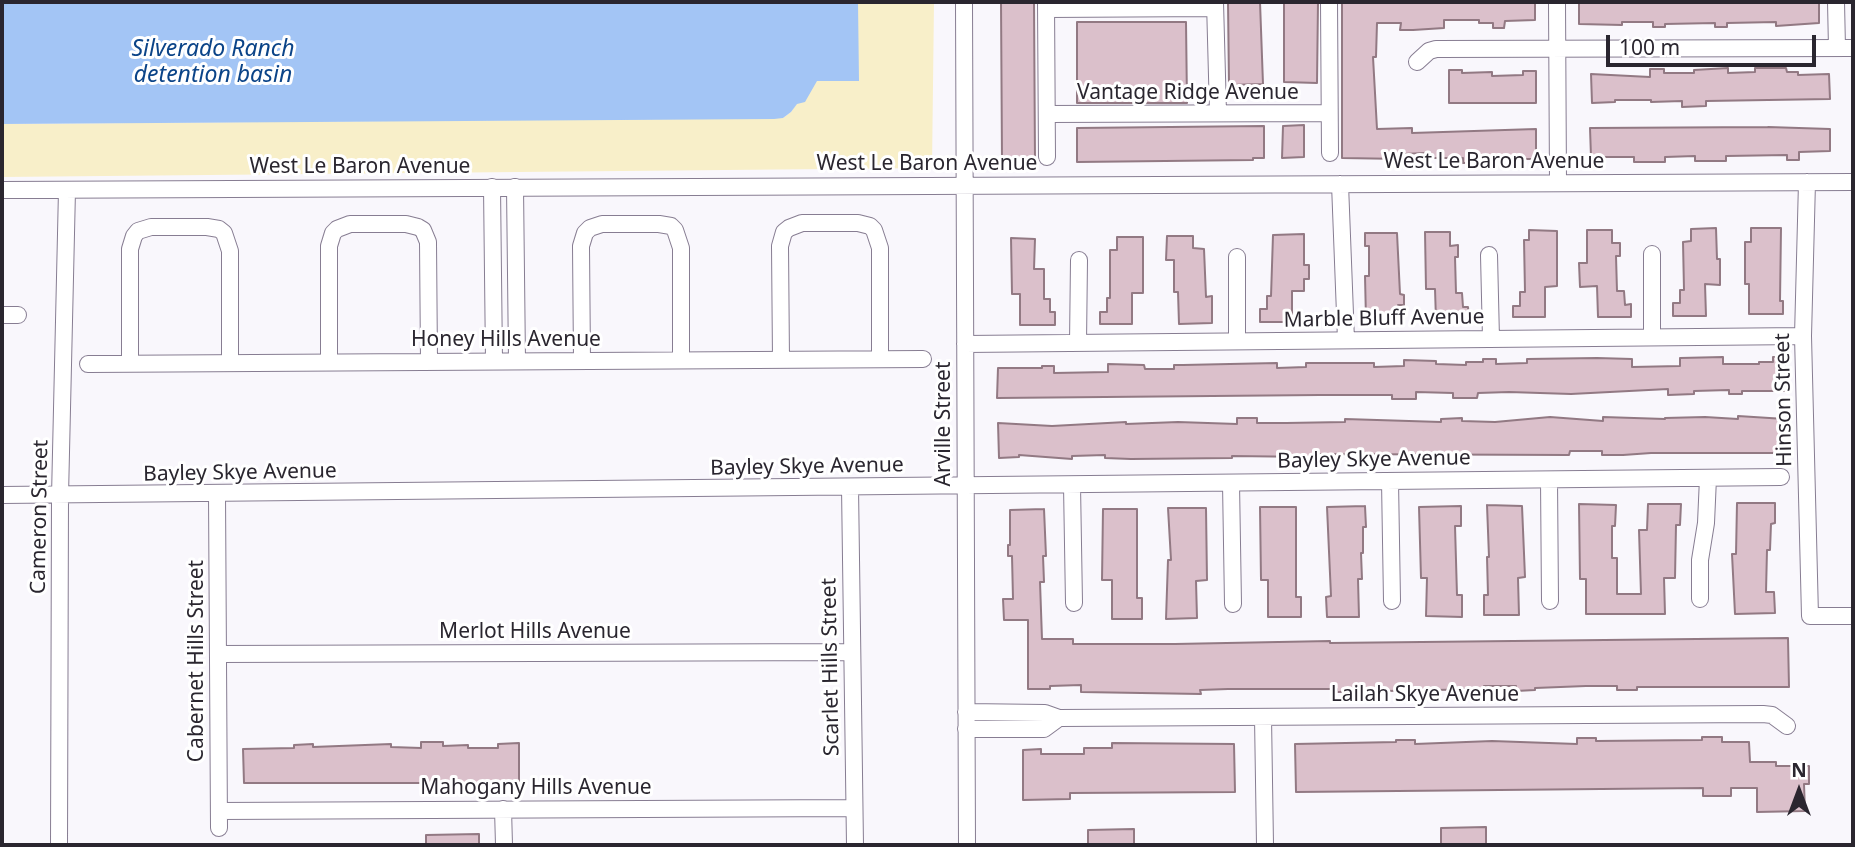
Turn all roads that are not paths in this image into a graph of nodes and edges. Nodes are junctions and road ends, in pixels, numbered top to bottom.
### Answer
1 (964, 2) edge
2 (1329, 2) edge
3 (1557, 2) edge
4 (1836, 2) edge
5 (1046, 5) edge
6 (1215, 5) edge
7 (1557, 48) junction
8 (1845, 48) edge
9 (1417, 62) dead end
10 (1217, 113) junction
11 (1329, 113) junction
12 (1047, 114) junction
13 (1330, 153) dead end
14 (1047, 157) dead end
15 (1853, 182) edge
16 (1559, 183) junction
17 (1807, 183) junction
18 (964, 184) junction
19 (1340, 184) junction
20 (492, 187) junction
21 (515, 187) junction
22 (2, 190) edge
23 (67, 190) junction
24 (1652, 254) dead end
25 (1489, 255) dead end
26 (1237, 257) dead end
27 (1079, 260) dead end
28 (1803, 336) junction
29 (1652, 337) junction
30 (1491, 339) junction
31 (1346, 340) junction
32 (1237, 341) junction
33 (1078, 343) junction
34 (965, 344) junction
35 (880, 359) junction
36 (923, 359) dead end
37 (681, 360) junction
38 (781, 360) junction
39 (494, 361) junction
40 (517, 361) junction
41 (582, 361) junction
42 (330, 362) junction
43 (429, 362) junction
44 (131, 363) junction
45 (230, 363) junction
46 (88, 364) dead end
47 (1781, 477) dead end
48 (1708, 478) junction
49 (1549, 480) junction
50 (1390, 481) junction
51 (1231, 483) junction
52 (1072, 485) junction
53 (966, 486) junction
54 (850, 487) junction
55 (217, 494) junction
56 (2, 495) edge
57 (60, 496) junction
58 (1700, 599) dead end
59 (1392, 601) dead end
60 (1550, 601) dead end
61 (1074, 603) dead end
62 (1233, 604) dead end
63 (1853, 615) edge
64 (852, 652) junction
65 (218, 654) junction
66 (966, 712) junction
67 (1263, 717) junction
68 (1022, 721) junction
69 (1787, 726) dead end
70 (966, 729) junction
71 (854, 808) junction
72 (503, 809) junction
73 (219, 811) junction
74 (219, 828) dead end
75 (59, 845) edge
76 (504, 845) edge
77 (855, 845) edge
78 (967, 845) edge
79 (1265, 845) edge

1 - 18 street, Arville Street
2 - 11 street
3 - 7 street
4 - 8 street
5 - 6 street
5 - 12 street
6 - 10 street
7 - 8 street
7 - 9 street
7 - 16 street
10 - 11 street, Vantage Ridge Avenue
10 - 12 street, Vantage Ridge Avenue
11 - 13 street
12 - 14 street
15 - 17 street, West Le Baron Avenue
16 - 17 street, West Le Baron Avenue
16 - 19 street, West Le Baron Avenue
17 - 28 street, Hinson Street
18 - 19 street, West Le Baron Avenue
18 - 21 street, West Le Baron Avenue
18 - 34 street, Arville Street
19 - 31 street
20 - 21 street, West Le Baron Avenue
20 - 23 street, West Le Baron Avenue
20 - 39 street
21 - 40 street
22 - 23 street, West Le Baron Avenue
23 - 57 street, Cameron Street
24 - 29 street
25 - 30 street
26 - 32 street
27 - 33 street
28 - 29 street, Marble Bluff Avenue
28 - 63 street, Hinson Street
29 - 30 street, Marble Bluff Avenue
30 - 31 street, Marble Bluff Avenue
31 - 32 street, Marble Bluff Avenue
32 - 33 street, Marble Bluff Avenue
33 - 34 street, Marble Bluff Avenue
34 - 53 street, Arville Street
35 - 36 street, Honey Hills Avenue
35 - 38 street, Honey Hills Avenue
35 - 38 street
37 - 38 street, Honey Hills Avenue
37 - 41 street, Honey Hills Avenue
37 - 41 street
39 - 40 street, Honey Hills Avenue
39 - 43 street, Honey Hills Avenue
40 - 41 street, Honey Hills Avenue
42 - 43 street, Honey Hills Avenue
42 - 43 street
42 - 45 street, Honey Hills Avenue
44 - 45 street, Honey Hills Avenue
44 - 45 street
44 - 46 street, Honey Hills Avenue
47 - 48 street, Bayley Skye Avenue
48 - 49 street, Bayley Skye Avenue
48 - 58 street
49 - 50 street, Bayley Skye Avenue
49 - 60 street
50 - 51 street, Bayley Skye Avenue
50 - 59 street
51 - 52 street, Bayley Skye Avenue
51 - 62 street
52 - 53 street, Bayley Skye Avenue
52 - 61 street
53 - 54 street, Bayley Skye Avenue
53 - 66 street, Arville Street
54 - 55 street, Bayley Skye Avenue
54 - 64 street, Scarlet Hills Street
55 - 57 street, Bayley Skye Avenue
55 - 65 street, Cabernet Hills Street
56 - 57 street, Bayley Skye Avenue
57 - 75 street, Cameron Street
64 - 65 street, Merlot Hills Avenue
64 - 71 street, Scarlet Hills Street
65 - 73 street, Cabernet Hills Street
66 - 68 street, Lailah Skye Avenue
66 - 70 street, Arville Street
67 - 68 street, Lailah Skye Avenue
67 - 69 street, Lailah Skye Avenue
67 - 79 street
68 - 70 street, Lailah Skye Avenue
70 - 78 street, Arville Street
71 - 72 street, Mahogany Hills Avenue
71 - 77 street, Scarlet Hills Street
72 - 73 street, Mahogany Hills Avenue
72 - 76 street
73 - 74 street, Cabernet Hills Street

